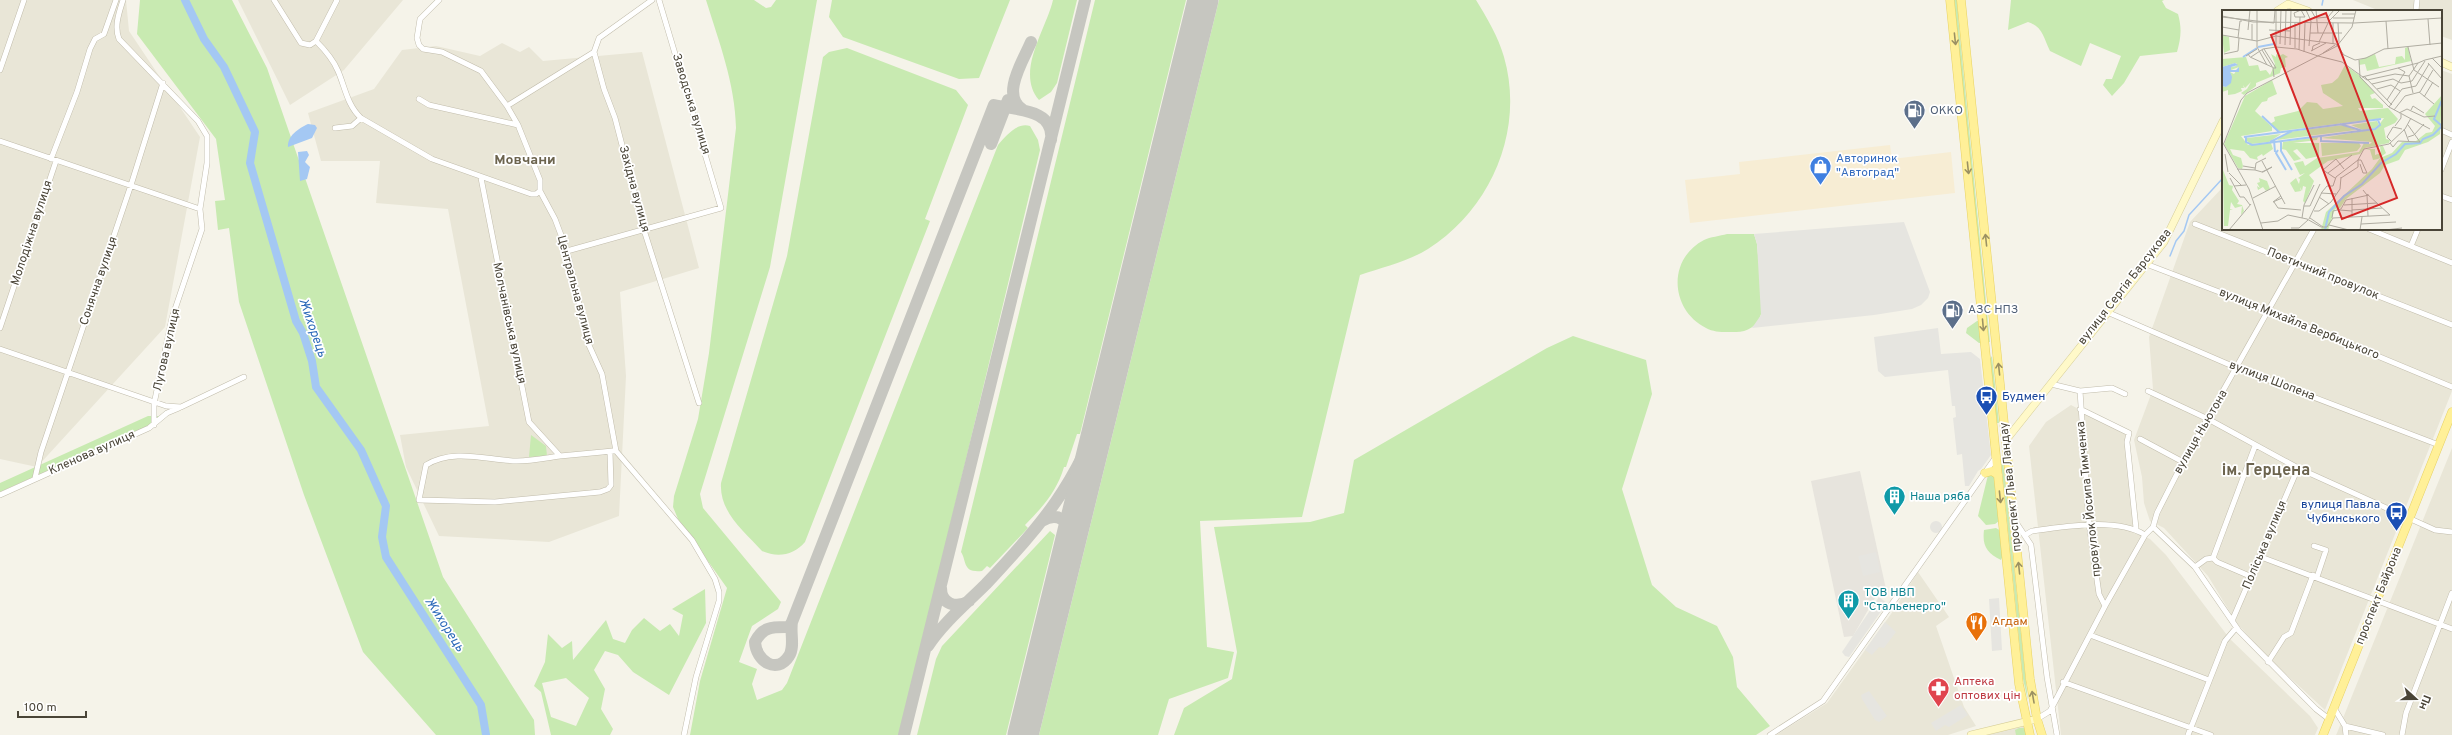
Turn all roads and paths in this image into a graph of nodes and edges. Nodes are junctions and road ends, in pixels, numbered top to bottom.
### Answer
1 (24, 0) edge
2 (116, 0) edge
3 (123, 0) edge
4 (274, 0) edge
5 (337, 0) edge
6 (439, 0) edge
7 (652, 0) edge
8 (659, 0) edge
9 (1950, 0) edge
10 (1961, 0) edge
11 (2417, 0) edge
12 (2287, 3) edge
13 (2278, 10) edge
14 (2305, 10) edge
15 (2416, 10) edge
16 (316, 41) junction
17 (594, 52) junction
18 (2442, 62) edge
19 (2452, 67) edge
20 (0, 70) edge
21 (163, 83) junction
22 (419, 99) dead end
23 (507, 106) junction
24 (360, 118) junction
25 (2222, 123) edge
26 (518, 126) junction
27 (335, 128) dead end
28 (2442, 130) edge
29 (2452, 135) edge
30 (0, 141) edge
31 (2452, 142) edge
32 (54, 160) junction
33 (2442, 167) edge
34 (481, 178) junction
35 (132, 185) junction
36 (540, 191) junction
37 (2442, 196) edge
38 (2452, 200) edge
39 (200, 209) junction
40 (2195, 224) dead end
41 (644, 230) junction
42 (2313, 230) edge
43 (2371, 230) edge
44 (2418, 230) edge
45 (2411, 246) junction
46 (567, 251) junction
47 (2295, 262) junction
48 (2452, 263) edge
49 (2146, 264) junction
50 (2269, 310) junction
51 (2107, 312) junction
52 (2452, 325) edge
53 (0, 328) edge
54 (0, 349) edge
55 (1997, 350) junction
56 (1986, 352) junction
57 (2237, 368) junction
58 (68, 374) junction
59 (244, 377) dead end
60 (2051, 384) junction
61 (2452, 387) edge
62 (2148, 391) dead end
63 (2080, 392) junction
64 (2125, 394) dead end
65 (699, 403) dead end
66 (154, 404) junction
67 (181, 406) junction
68 (2080, 409) junction
69 (2452, 412) edge
70 (2208, 419) junction
71 (154, 425) junction
72 (2140, 439) dead end
73 (2006, 440) junction
74 (2439, 445) junction
75 (2255, 446) junction
76 (616, 451) junction
77 (610, 452) junction
78 (560, 456) junction
79 (1996, 456) junction
80 (2183, 462) junction
81 (2298, 468) junction
82 (1984, 473) junction
83 (1998, 475) junction
84 (35, 478) junction
85 (0, 495) edge
86 (2410, 518) junction
87 (2014, 520) junction
88 (2089, 523) junction
89 (2153, 527) junction
90 (2136, 528) junction
91 (2452, 532) edge
92 (2025, 535) junction
93 (2145, 535) junction
94 (2314, 546) dead end
95 (2261, 557) junction
96 (2213, 558) junction
97 (2195, 567) junction
98 (2315, 576) junction
99 (2252, 577) junction
100 (2452, 592) edge
101 (2378, 600) junction
102 (2104, 606) junction
103 (2232, 621) junction
104 (2439, 624) junction
105 (2236, 628) junction
106 (2452, 629) edge
107 (2090, 635) junction
108 (2268, 662) junction
109 (2209, 680) junction
110 (2063, 682) junction
111 (2052, 708) junction
112 (2334, 708) junction
113 (2037, 719) junction
114 (2330, 719) junction
115 (2025, 722) junction
116 (2345, 726) junction
117 (2191, 727) junction
118 (684, 735) edge
119 (1770, 735) edge
120 (1971, 735) edge
121 (2030, 735) edge
122 (2042, 735) edge
123 (2057, 735) edge
124 (2188, 735) edge
125 (2211, 735) edge
126 (2323, 735) edge
127 (2346, 735) edge
128 (2383, 735) edge
129 (2402, 735) edge

1 - 20 street
2 - 32 street, Молодіжна вулиця
3 - 21 street, Лугова вулиця
4 - 16 street
5 - 16 street
6 - 23 street, Центральна вулиця
7 - 17 street
8 - 41 street, Заводська вулиця
9 -> 56 main road, проспект Льва Ландау
55 -> 10 main road, проспект Льва Ландау
11 - 15 street
12 - 13 main road
12 - 14 main road
16 - 24 street
17 - 23 street
17 - 41 street, Західна вулиця
18 - 19 main road
21 - 35 street, Сонячна вулиця
21 - 39 street, Лугова вулиця
22 - 26 street
23 - 26 street, Центральна вулиця
24 - 27 street
24 - 34 street
25 - 49 main road, вулиця Сергія Барсукова
26 - 36 street, Центральна вулиця
28 - 29 street
30 - 32 street
31 - 33 street
32 - 35 street
32 - 53 street, Молодіжна вулиця
34 - 36 street
34 - 78 street, Молчанівська вулиця
35 - 39 street
35 - 58 street, Сонячна вулиця
36 - 46 street, Центральна вулиця
37 - 38 street
39 - 66 street, Лугова вулиця
40 - 47 street, Поетичний провулок
41 - 46 street
41 - 65 street, Західна вулиця
42 - 47 street, вулиця Ньютона
43 - 45 street
44 - 45 street
45 - 48 street
46 - 76 street, Центральна вулиця
47 - 50 street, вулиця Ньютона
47 - 52 street, Поетичний провулок
49 - 50 street, вулиця Михайла Вербицького
49 - 51 main road, вулиця Сергія Барсукова
50 - 57 street, вулиця Ньютона
50 - 61 street, вулиця Михайла Вербицького
51 - 57 street, вулиця Шопена
51 - 60 main road, вулиця Сергія Барсукова
54 - 58 street
55 - 56 main road
73 -> 55 main road, проспект Льва Ландау
56 - 79 main road, проспект Льва Ландау
57 - 70 street, вулиця Ньютона
57 - 74 street, вулиця Шопена
58 - 66 street
58 - 84 street, Сонячна вулиця
59 - 67 street, Кленова вулиця
60 - 63 street
60 - 73 main road, вулиця Сергія Барсукова
62 - 70 street
63 - 64 street
63 - 68 street, провулок Йосипа Тимченка
66 - 67 street
66 - 71 street, Лугова вулиця
67 - 71 street, Кленова вулиця
68 - 88 street, провулок Йосипа Тимченка
68 - 90 street
69 - 74 main road, проспект Байрона
70 - 75 street
70 - 80 street, вулиця Ньютона
71 - 84 street, Кленова вулиця
72 - 80 street
73 - 79 main road
73 - 87 main road, проспект Льва Ландау
74 - 86 main road, проспект Байрона
75 - 81 street
75 - 96 street
76 - 77 street
76 - 118 street
77 - 78 street
77 - 78 street
79 - 82 street
79 - 83 main road, проспект Льва Ландау
80 - 89 street, вулиця Ньютона
81 - 86 street
81 - 95 street, Поліська вулиця
82 - 83 main road
82 - 119 street
83 -> 115 main road, проспект Льва Ландау
84 - 85 street, Кленова вулиця
86 - 91 street
86 - 101 main road, проспект Байрона
87 - 92 street
113 -> 87 main road, проспект Льва Ландау
88 - 90 street
88 - 92 street
88 - 102 street, провулок Йосипа Тимченка
89 - 93 street, вулиця Ньютона
89 - 97 street
90 - 93 street
92 - 111 street
93 - 102 street, вулиця Ньютона
94 - 98 street
95 - 98 street
95 - 99 street, Поліська вулиця
96 - 97 street
96 - 99 street
97 - 103 street
98 - 101 street
98 - 108 street
99 - 103 street, Поліська вулиця
100 - 104 street
101 - 104 street
101 - 112 main road, проспект Байрона
102 - 107 street, вулиця Ньютона
103 - 105 street
104 - 106 street
104 - 129 street
105 - 108 street
105 - 109 street
107 - 109 street
107 - 110 street, вулиця Ньютона
108 - 114 street
109 - 117 street
110 - 111 street, вулиця Ньютона
110 - 117 street
111 - 113 street
111 - 123 street
112 - 114 main road, проспект Байрона
112 - 116 street
113 - 115 main road
113 - 122 main road, проспект Льва Ландау
114 - 126 main road, проспект Байрона
115 - 120 main road
115 - 121 main road, проспект Льва Ландау
116 - 127 street
116 - 128 street
117 - 124 street
117 - 125 street

